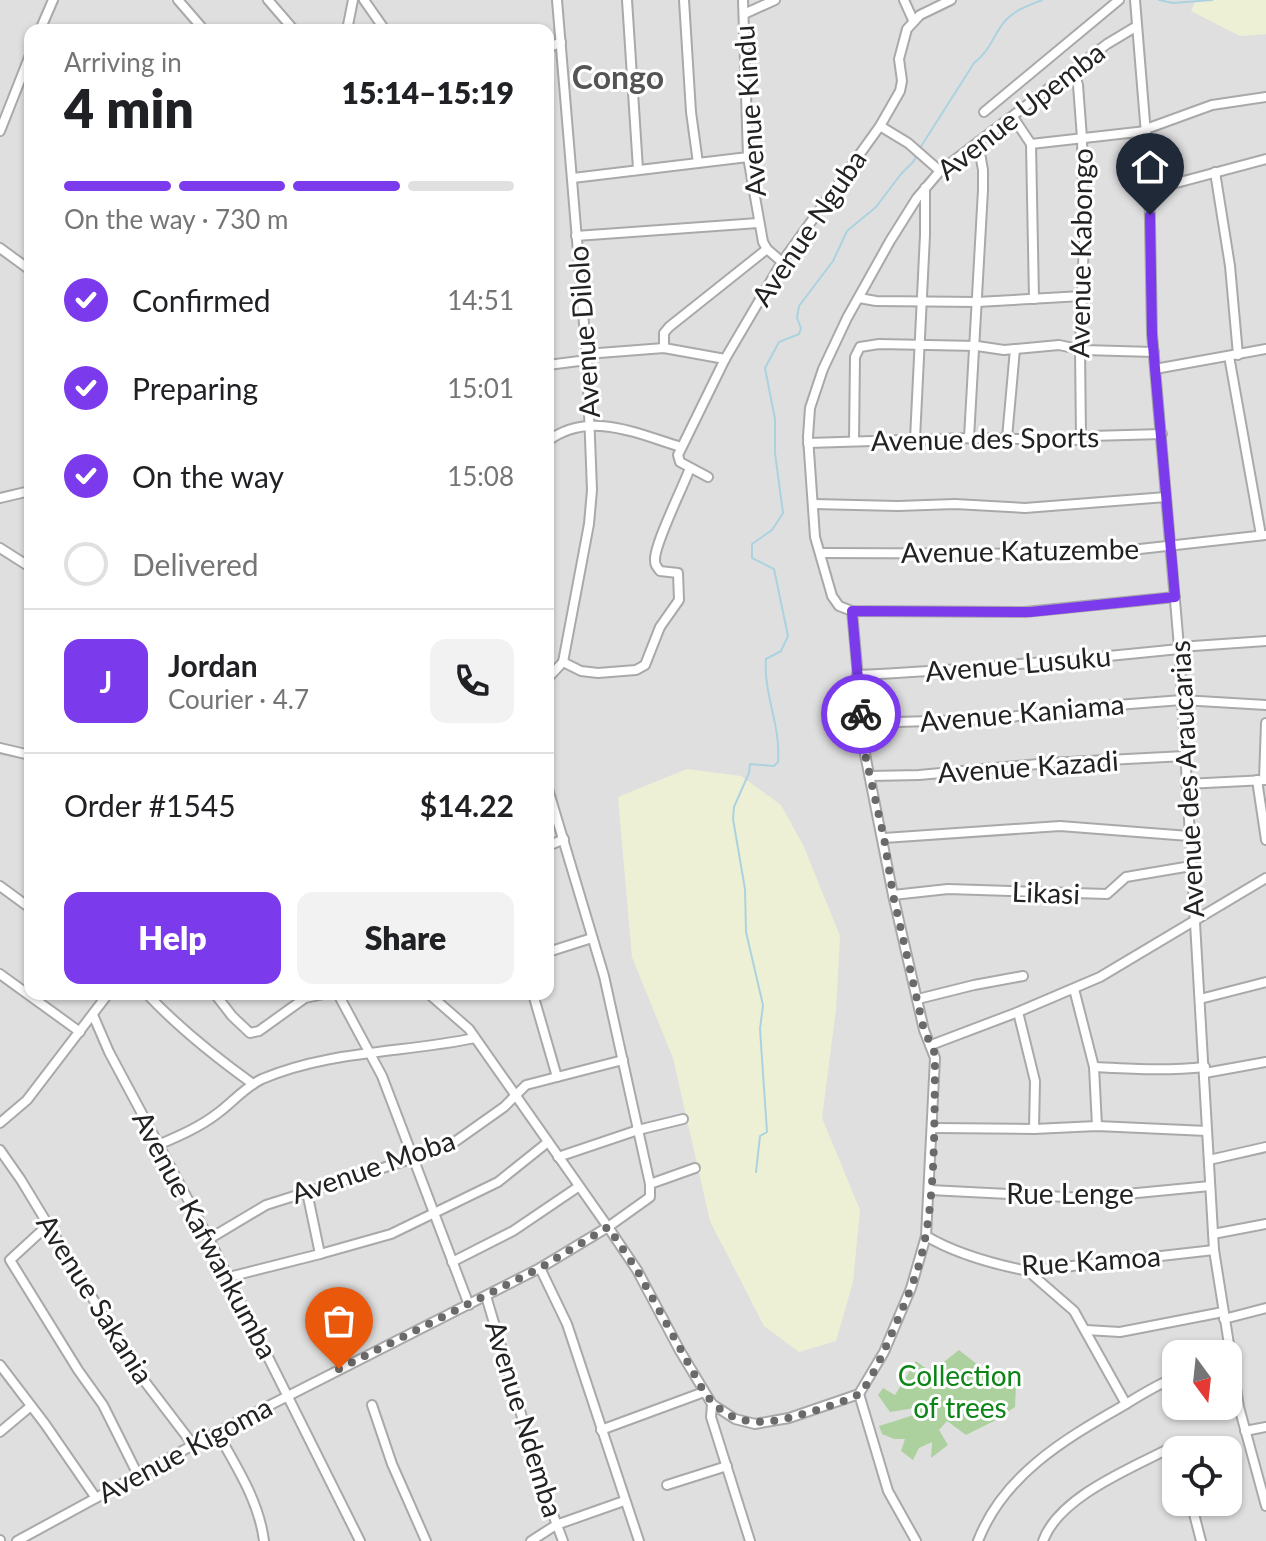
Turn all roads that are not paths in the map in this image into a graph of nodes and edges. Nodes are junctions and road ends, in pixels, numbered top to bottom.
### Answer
1 (53, 0) edge
2 (178, 0) edge
3 (268, 0) edge
4 (353, 0) edge
5 (364, 0) edge
6 (557, 0) edge
7 (627, 0) edge
8 (684, 0) edge
9 (743, 0) edge
10 (775, 0) edge
11 (904, 0) edge
12 (951, 0) edge
13 (1119, 0) edge
14 (1135, 0) edge
15 (744, 14) junction
16 (913, 20) junction
17 (43, 24) edge
18 (199, 24) edge
19 (289, 24) edge
20 (348, 24) edge
21 (381, 24) edge
22 (1137, 26) junction
23 (561, 42) junction
24 (554, 45) edge
25 (1073, 69) junction
26 (24, 70) edge
27 (1266, 97) edge
28 (984, 112) dead end
29 (1013, 117) junction
30 (880, 126) junction
31 (1146, 130) junction
32 (0, 131) edge
33 (1082, 138) junction
34 (978, 142) junction
35 (1031, 144) junction
36 (748, 157) junction
37 (1266, 159) edge
38 (698, 163) junction
39 (638, 169) junction
40 (940, 171) junction
41 (1215, 172) junction
42 (573, 178) junction
43 (925, 188) junction
44 (1150, 190) junction
45 (758, 223) junction
46 (576, 236) junction
47 (0, 248) edge
48 (767, 249) junction
49 (782, 262) junction
50 (24, 266) edge
51 (1082, 296) junction
52 (859, 298) junction
53 (1034, 299) junction
54 (921, 300) junction
55 (977, 302) junction
56 (920, 345) junction
57 (977, 346) junction
58 (664, 348) junction
59 (1015, 349) junction
60 (1080, 349) junction
61 (1266, 349) edge
62 (1154, 352) junction
63 (1234, 355) junction
64 (587, 357) junction
65 (725, 359) junction
66 (554, 364) edge
67 (1155, 369) junction
68 (591, 426) junction
69 (1162, 434) junction
70 (1081, 437) junction
71 (554, 438) edge
72 (969, 438) junction
73 (1007, 438) junction
74 (915, 439) junction
75 (854, 441) junction
76 (808, 443) junction
77 (681, 447) junction
78 (690, 468) junction
79 (708, 477) dead end
80 (24, 492) edge
81 (1166, 497) junction
82 (0, 498) edge
83 (813, 504) junction
84 (1264, 535) edge
85 (1170, 547) junction
86 (0, 548) edge
87 (821, 553) junction
88 (24, 563) edge
89 (1175, 597) junction
90 (852, 611) junction
91 (1266, 641) edge
92 (1179, 648) junction
93 (563, 662) junction
94 (554, 672) edge
95 (857, 675) junction
96 (1182, 700) junction
97 (1266, 705) edge
98 (862, 723) junction
99 (1266, 723) edge
100 (0, 748) edge
101 (24, 754) edge
102 (1185, 756) junction
103 (870, 776) junction
104 (1262, 780) edge
105 (1186, 784) junction
106 (554, 808) edge
107 (1189, 836) junction
108 (884, 838) junction
109 (564, 839) junction
110 (1266, 840) edge
111 (554, 843) edge
112 (1191, 866) junction
113 (1266, 878) edge
114 (0, 886) edge
115 (893, 895) junction
116 (24, 904) edge
117 (1195, 920) junction
118 (592, 938) junction
119 (554, 950) edge
120 (0, 974) edge
121 (1023, 976) dead end
122 (1266, 982) edge
123 (1074, 989) junction
124 (24, 991) edge
125 (918, 999) junction
126 (1200, 999) junction
127 (36, 1000) edge
128 (104, 1000) edge
129 (153, 1000) edge
130 (222, 1000) edge
131 (302, 1000) edge
132 (341, 1000) edge
133 (436, 1000) edge
134 (535, 1000) edge
135 (1018, 1012) junction
136 (93, 1015) junction
137 (80, 1032) junction
138 (475, 1038) junction
139 (931, 1045) junction
140 (370, 1051) junction
141 (623, 1060) junction
142 (1266, 1062) edge
143 (1094, 1067) junction
144 (1205, 1070) junction
145 (557, 1077) junction
146 (253, 1084) junction
147 (515, 1094) junction
148 (683, 1119) dead end
149 (0, 1123) edge
150 (1097, 1126) junction
151 (934, 1128) junction
152 (1034, 1129) junction
153 (638, 1130) junction
154 (1207, 1131) junction
155 (548, 1142) junction
156 (158, 1145) junction
157 (1266, 1147) edge
158 (0, 1150) edge
159 (558, 1157) junction
160 (414, 1158) junction
161 (1209, 1160) junction
162 (695, 1168) dead end
163 (650, 1184) junction
164 (1210, 1186) junction
165 (578, 1187) junction
166 (930, 1190) junction
167 (307, 1192) junction
168 (433, 1212) junction
169 (1266, 1224) edge
170 (48, 1225) junction
171 (608, 1227) junction
172 (1213, 1234) junction
173 (926, 1236) junction
174 (209, 1239) junction
175 (1214, 1250) junction
176 (320, 1254) junction
177 (452, 1262) junction
178 (540, 1268) junction
179 (1028, 1271) junction
180 (229, 1277) junction
181 (486, 1296) junction
182 (469, 1305) junction
183 (1266, 1308) edge
184 (1223, 1315) junction
185 (1086, 1330) junction
186 (1227, 1340) edge
187 (0, 1365) edge
188 (1162, 1383) edge
189 (704, 1392) junction
190 (859, 1394) junction
191 (288, 1395) junction
192 (712, 1404) junction
193 (1126, 1404) junction
194 (372, 1405) dead end
195 (31, 1406) junction
196 (1242, 1418) edge
197 (1266, 1427) edge
198 (601, 1430) junction
199 (1245, 1431) junction
200 (0, 1432) edge
201 (217, 1432) junction
202 (194, 1446) junction
203 (1162, 1453) edge
204 (727, 1466) junction
205 (138, 1475) junction
206 (1262, 1479) edge
207 (667, 1485) dead end
208 (96, 1498) junction
209 (624, 1501) junction
210 (1266, 1506) edge
211 (1195, 1516) edge
212 (556, 1525) junction
213 (17, 1541) edge
214 (264, 1541) edge
215 (360, 1541) edge
216 (426, 1541) edge
217 (531, 1541) edge
218 (563, 1541) edge
219 (639, 1541) edge
220 (750, 1541) edge
221 (916, 1541) edge
222 (978, 1541) edge
223 (1043, 1541) edge
224 (1201, 1541) edge

1 - 17 street
2 - 18 street
3 - 19 street
4 - 20 street
5 - 21 street
6 - 23 street, Avenue Dilolo
7 - 39 street
8 - 38 street
9 - 15 street, Avenue Kindu
10 - 15 street
11 - 16 street
12 - 16 street
13 - 28 street
14 - 22 street, Avenue des Araucarias
15 - 36 street, Avenue Kindu
16 - 30 street, Avenue Nguba
22 - 25 street, Avenue Upemba
22 - 31 street, Avenue des Araucarias
23 - 24 street
23 - 42 street, Avenue Dilolo
25 - 29 street, Avenue Upemba
25 - 33 street, Avenue Kabongo
26 - 32 street
27 - 31 street
29 - 34 street, Avenue Upemba
29 - 35 street
30 - 40 street
30 - 49 street, Avenue Nguba
31 - 33 street
31 - 44 street, Avenue des Araucarias
33 - 35 street
33 - 51 street, Avenue Kabongo
34 - 40 street, Avenue Upemba
34 - 55 street
35 - 53 street
36 - 38 street
36 - 45 street, Avenue Kindu
37 - 41 street
38 - 39 street
39 - 42 street
40 - 43 street, Avenue Upemba
41 - 44 street
41 - 63 street
42 - 46 street, Avenue Dilolo
43 - 52 street, Avenue Upemba
43 - 54 street
44 - 62 street, Avenue des Araucarias
45 - 46 street
45 - 48 street, Avenue Kindu
46 - 64 street, Avenue Dilolo
47 - 50 street
48 - 49 street, Avenue Kindu
48 - 58 street
49 - 65 street, Avenue Nguba
51 - 53 street
51 - 60 street, Avenue Kabongo
52 - 54 street
52 - 76 street, Avenue Upemba
53 - 55 street
54 - 55 street
54 - 56 street
55 - 57 street
56 - 57 street
56 - 74 street
56 - 75 street
57 - 59 street
57 - 72 street
58 - 64 street
58 - 65 street
59 - 60 street
59 - 73 street
60 - 62 street
60 - 70 street, Avenue Kabongo
61 - 63 street
62 - 67 street, Avenue des Araucarias
63 - 67 street
63 - 84 street
64 - 66 street
64 - 68 street, Avenue Dilolo
65 - 77 street, Avenue Nguba
67 - 69 street, Avenue des Araucarias
68 - 71 street
68 - 77 street
68 - 93 street, Avenue Dilolo
69 - 70 street, Avenue des Sports
69 - 81 street, Avenue des Araucarias
70 - 73 street, Avenue des Sports
72 - 73 street, Avenue des Sports
72 - 74 street, Avenue des Sports
74 - 75 street, Avenue des Sports
75 - 76 street, Avenue des Sports
76 - 83 street, Avenue Upemba
77 - 78 street
78 - 79 street
78 - 93 street
80 - 82 street
81 - 83 street
81 - 85 street, Avenue des Araucarias
83 - 87 street, Avenue Upemba
84 - 85 street, Avenue Katuzembe
85 - 87 street, Avenue Katuzembe
85 - 89 street, Avenue des Araucarias
86 - 88 street
87 - 90 street, Avenue Upemba
89 - 90 street
89 - 92 street, Avenue des Araucarias
90 - 95 street
91 - 92 street, Avenue Lusuku
92 - 95 street, Avenue Lusuku
92 - 96 street, Avenue des Araucarias
93 - 94 street
95 - 98 street
96 - 97 street, Avenue Kaniama
96 - 98 street, Avenue Kaniama
96 - 102 street, Avenue des Araucarias
98 - 103 street
99 - 104 street
100 - 101 street
102 - 103 street, Avenue Kazadi
102 - 105 street, Avenue des Araucarias
103 - 108 street
104 - 105 street
104 - 110 street
105 - 107 street, Avenue des Araucarias
106 - 109 street
107 - 108 street
107 - 112 street, Avenue des Araucarias
108 - 115 street
109 - 111 street
109 - 118 street
112 - 115 street, Likasi
112 - 117 street, Avenue des Araucarias
113 - 117 street
114 - 116 street
115 - 125 street
117 - 123 street
117 - 126 street, Avenue des Araucarias
118 - 119 street
118 - 141 street
120 - 124 street
121 - 125 street
122 - 126 street
123 - 135 street
123 - 143 street
125 - 139 street
126 - 144 street, Avenue des Araucarias
127 - 137 street
128 - 136 street
129 - 146 street
130 - 131 street
132 - 140 street
133 - 138 street
134 - 145 street
135 - 139 street
135 - 152 street
136 - 137 street
136 - 156 street, Avenue Kafwankumba
137 - 149 street
138 - 140 street
138 - 147 street
139 - 151 street
140 - 146 street
140 - 160 street
141 - 145 street, Avenue Moba
141 - 153 street
142 - 144 street
143 - 144 street
143 - 150 street
144 - 154 street, Avenue des Araucarias
145 - 147 street, Avenue Moba
146 - 156 street
147 - 155 street
147 - 160 street, Avenue Moba
148 - 153 street
150 - 152 street
150 - 154 street
151 - 152 street
151 - 166 street
153 - 159 street
153 - 163 street
154 - 161 street, Avenue des Araucarias
155 - 159 street
155 - 168 street
156 - 174 street, Avenue Kafwankumba
157 - 161 street
158 - 170 street, Avenue Sakania
159 - 165 street
160 - 167 street, Avenue Moba
160 - 168 street
161 - 164 street, Avenue des Araucarias
162 - 163 street
163 - 171 street, Avenue Kigoma
164 - 166 street, Rue Lenge
164 - 172 street, Avenue des Araucarias
165 - 171 street
165 - 177 street
166 - 173 street
167 - 174 street, Avenue Moba
167 - 176 street
168 - 176 street
168 - 177 street
169 - 172 street
170 - 202 street, Avenue Sakania
170 - 205 street
171 - 178 street, Avenue Kigoma
171 - 189 street
172 - 175 street, Avenue des Araucarias
173 - 179 street, Rue Kamoa
173 - 190 street
174 - 180 street, Avenue Kafwankumba
175 - 179 street, Rue Kamoa
175 - 184 street, Avenue des Araucarias
176 - 180 street
177 - 182 street
178 - 181 street, Avenue Kigoma
178 - 198 street
179 - 185 street
180 - 191 street, Avenue Kafwankumba
181 - 182 street, Avenue Kigoma
181 - 212 street, Avenue Ndemba
182 - 191 street, Avenue Kigoma
183 - 184 street
184 - 185 street
184 - 186 street, Avenue des Araucarias
185 - 193 street
187 - 195 street
188 - 193 street
189 - 192 street
189 - 198 street
190 - 192 street
190 - 221 street
191 - 201 street, Avenue Kigoma
191 - 215 street, Avenue Kafwankumba
192 - 204 street
193 - 222 street
194 - 216 street
195 - 200 street
195 - 208 street
196 - 199 street, Avenue des Araucarias
197 - 199 street
198 - 209 street
199 - 206 street, Avenue des Araucarias
201 - 202 street, Avenue Kigoma
201 - 214 street
202 - 205 street, Avenue Kigoma
203 - 223 street
204 - 207 street
204 - 220 street
205 - 208 street, Avenue Kigoma
206 - 210 street, Avenue des Araucarias
208 - 213 street, Avenue Kigoma
209 - 212 street
209 - 219 street
211 - 224 street
212 - 217 street
212 - 218 street, Avenue Ndemba

